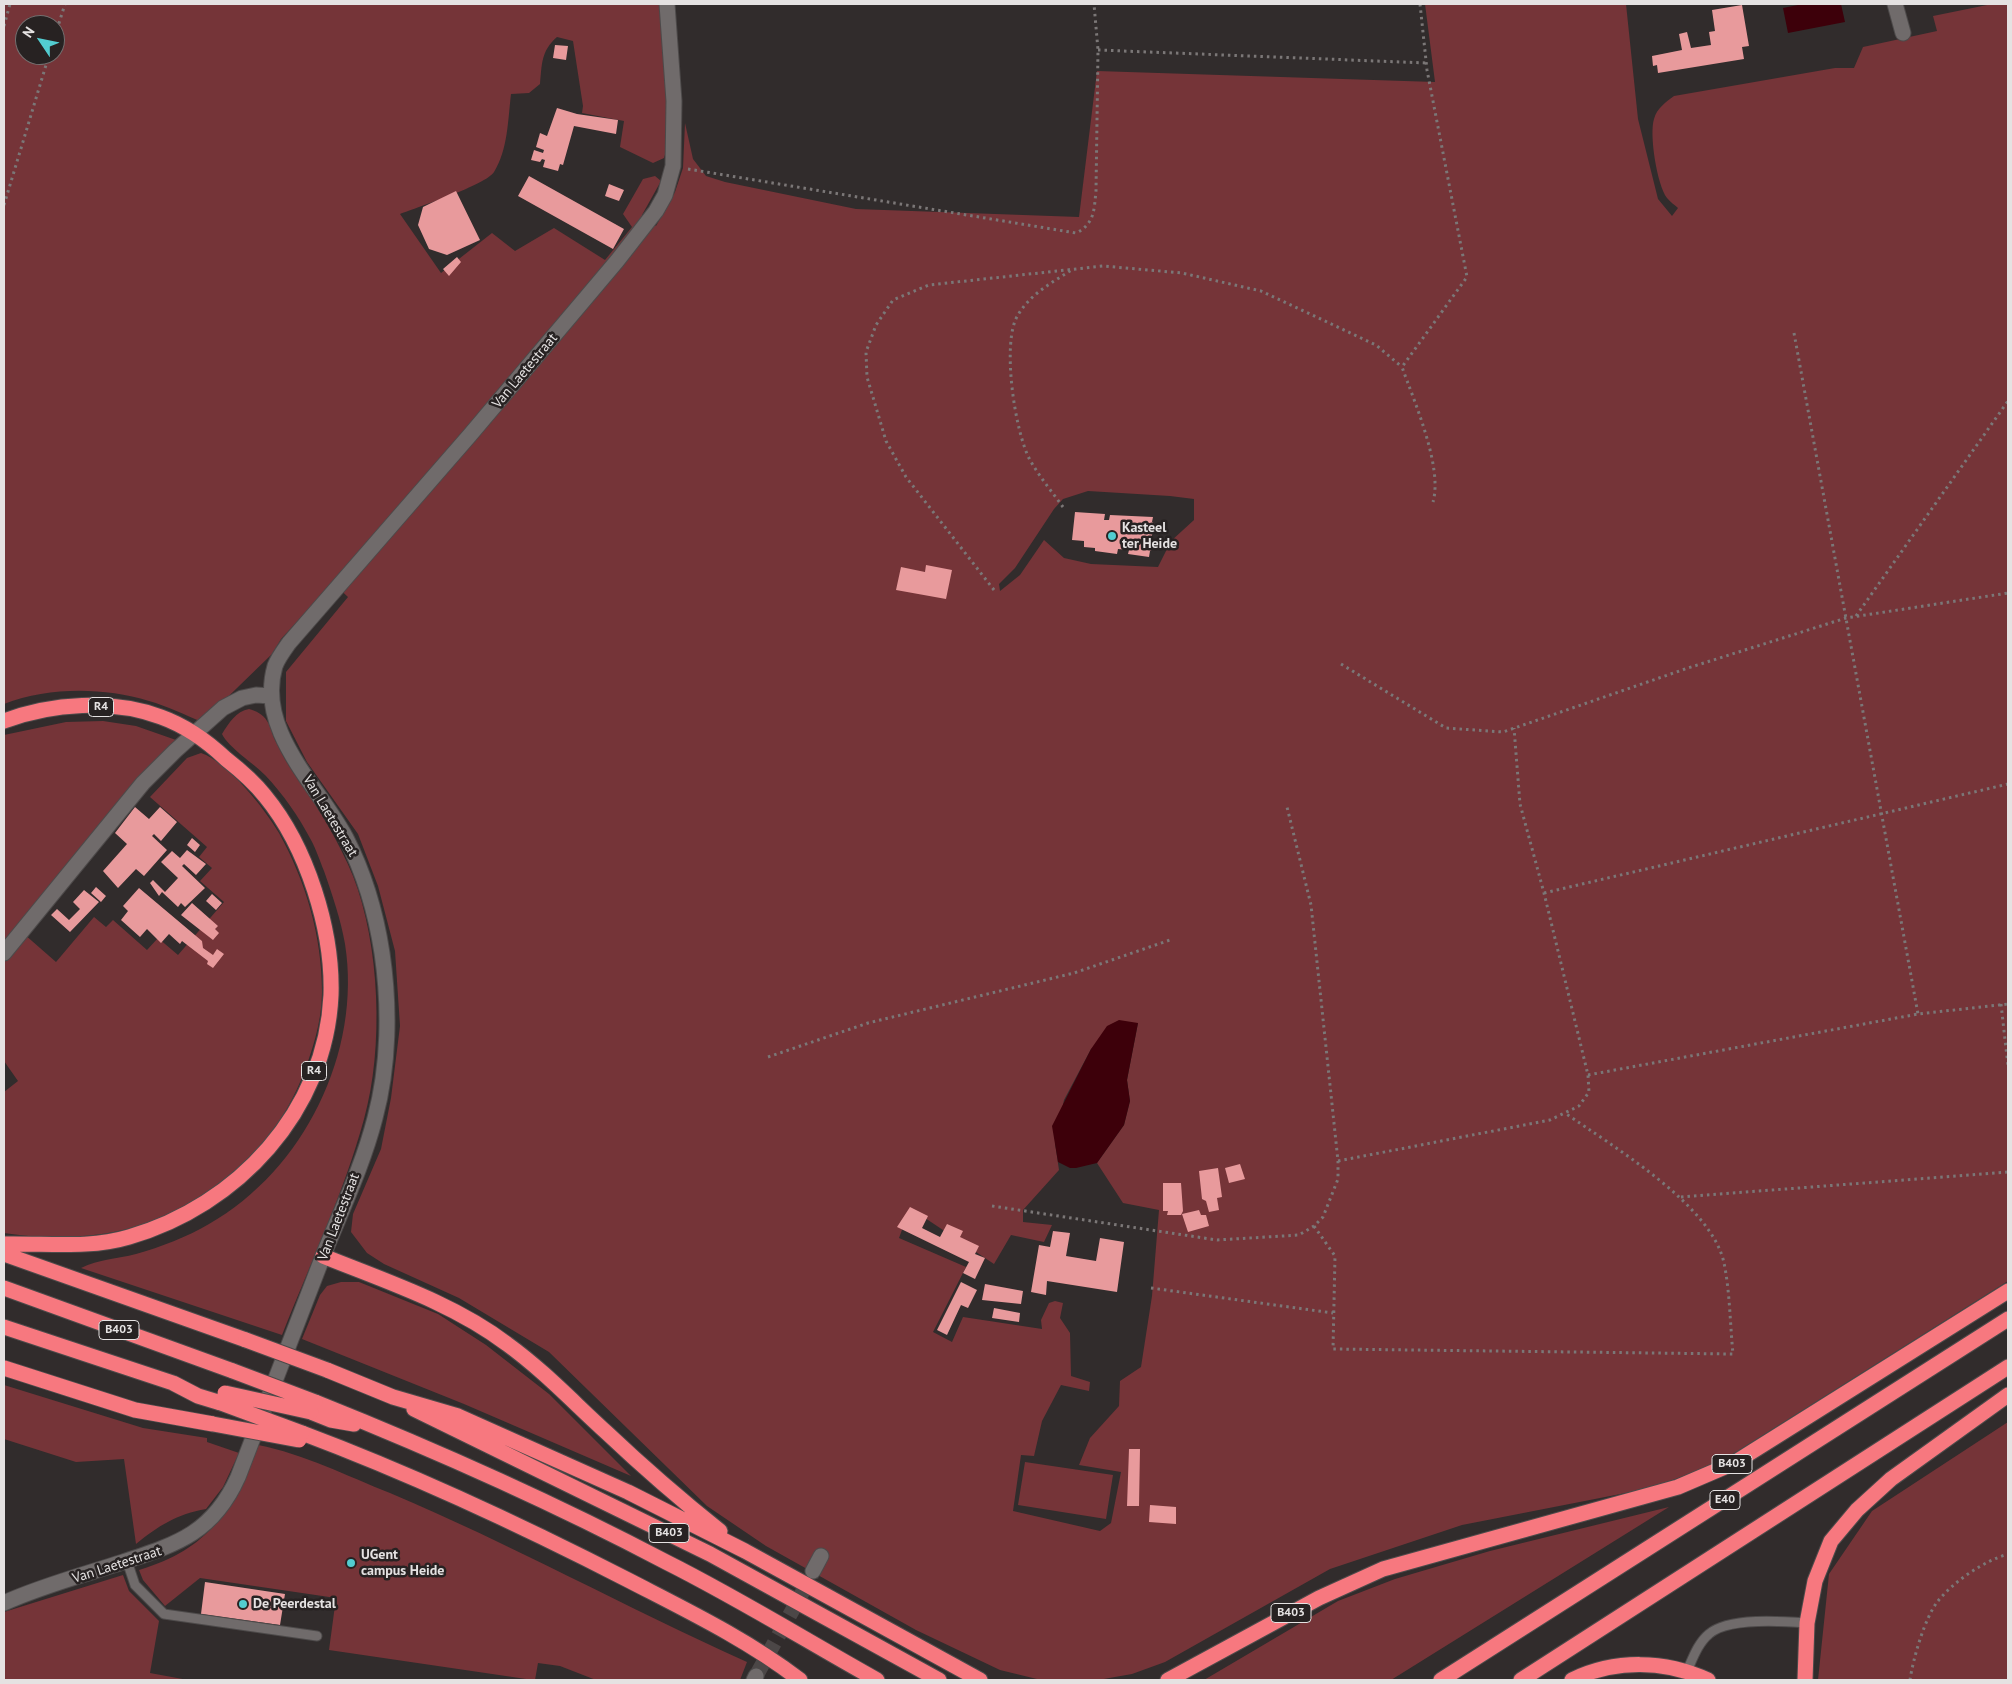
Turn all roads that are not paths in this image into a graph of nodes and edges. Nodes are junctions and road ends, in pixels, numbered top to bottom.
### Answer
1 (667, 4) edge
2 (1894, 4) edge
3 (1903, 32) dead end
4 (271, 696) junction
5 (4, 721) edge
6 (196, 734) junction
7 (4, 953) edge
8 (4, 1244) edge
9 (4, 1254) edge
10 (323, 1256) junction
11 (4, 1288) edge
12 (2008, 1291) edge
13 (2008, 1319) edge
14 (4, 1327) edge
15 (2008, 1367) edge
16 (4, 1368) edge
17 (2008, 1395) edge
18 (393, 1397) junction
19 (223, 1398) junction
20 (313, 1407) junction
21 (301, 1437) junction
22 (745, 1551) junction
23 (821, 1556) dead end
24 (127, 1561) junction
25 (814, 1571) tunnel mouth
26 (4, 1604) edge
27 (1807, 1623) junction
28 (317, 1636) dead end
29 (1688, 1671) junction
30 (800, 1680) edge
31 (877, 1680) edge
32 (939, 1680) edge
33 (980, 1680) edge
34 (1168, 1680) edge
35 (1441, 1680) edge
36 (1521, 1680) edge
37 (1572, 1680) edge
38 (1708, 1680) edge
39 (1805, 1680) edge

1 - 4 street, Van Laetestraat
2 - 3 street
4 - 6 street
4 - 10 street, Van Laetestraat
5 - 6 highway, R4
6 - 7 street
6 - 8 highway, R4
9 - 18 highway, B403, bridge
10 - 22 highway, B403
10 - 24 street, Van Laetestraat
11 - 20 highway, B403, bridge
12 - 34 highway, B403
13 - 35 highway, E40
14 - 19 highway
15 - 36 highway
16 - 21 highway, bridge
17 - 27 highway
18 - 22 highway, B403
18 - 32 highway, B403
19 - 20 highway, bridge
19 - 21 highway, bridge
20 - 31 highway, B403
21 - 30 highway
22 - 33 highway, B403
23 - 25 street
24 - 26 street, Van Laetestraat
24 - 28 lane
27 - 29 lane
27 - 39 highway
29 - 37 highway
29 - 38 highway

